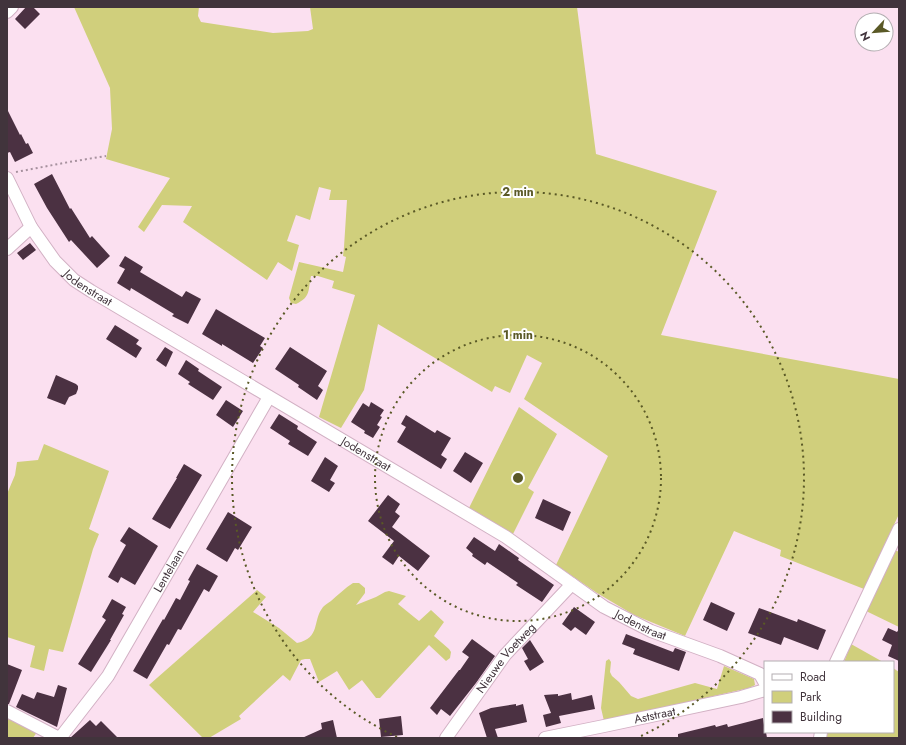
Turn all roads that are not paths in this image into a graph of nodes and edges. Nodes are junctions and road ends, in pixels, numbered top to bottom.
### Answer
1 (12, 7) edge
2 (7, 12) edge
3 (11, 175) edge
4 (31, 227) junction
5 (7, 249) edge
6 (269, 397) junction
7 (899, 529) edge
8 (572, 584) junction
9 (836, 661) edge
10 (764, 681) edge
11 (764, 690) edge
12 (7, 711) edge
13 (60, 738) edge
14 (446, 738) edge
15 (545, 738) edge

1 - 2 street
3 - 4 street, Jodenstraat
4 - 5 street
4 - 6 street, Jodenstraat
6 - 8 street, Jodenstraat
6 - 13 street, Lentelaan
7 - 9 street
8 - 10 street, Jodenstraat
8 - 14 street, Nieuwe Voetweg
11 - 15 street, Aststraat
12 - 13 street

